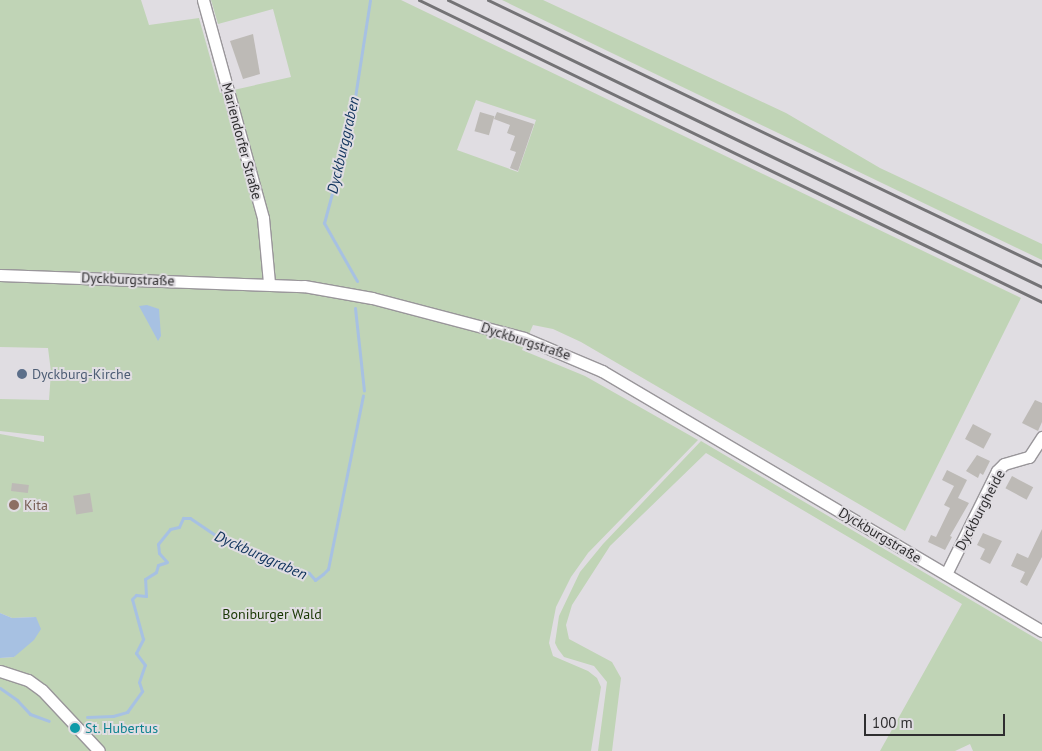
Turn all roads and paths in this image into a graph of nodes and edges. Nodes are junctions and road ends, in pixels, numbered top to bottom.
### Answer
1 (202, 0) edge
2 (0, 275) edge
3 (270, 283) junction
4 (1042, 437) edge
5 (946, 574) junction
6 (1042, 631) edge
7 (0, 671) edge
8 (99, 751) edge

1 - 3 street, Mariendorfer Straße
2 - 3 street, Dyckburgstraße
3 - 5 street, Dyckburgstraße
4 - 5 street, Dyckburgheide
5 - 6 street, Dyckburgstraße
7 - 8 street

